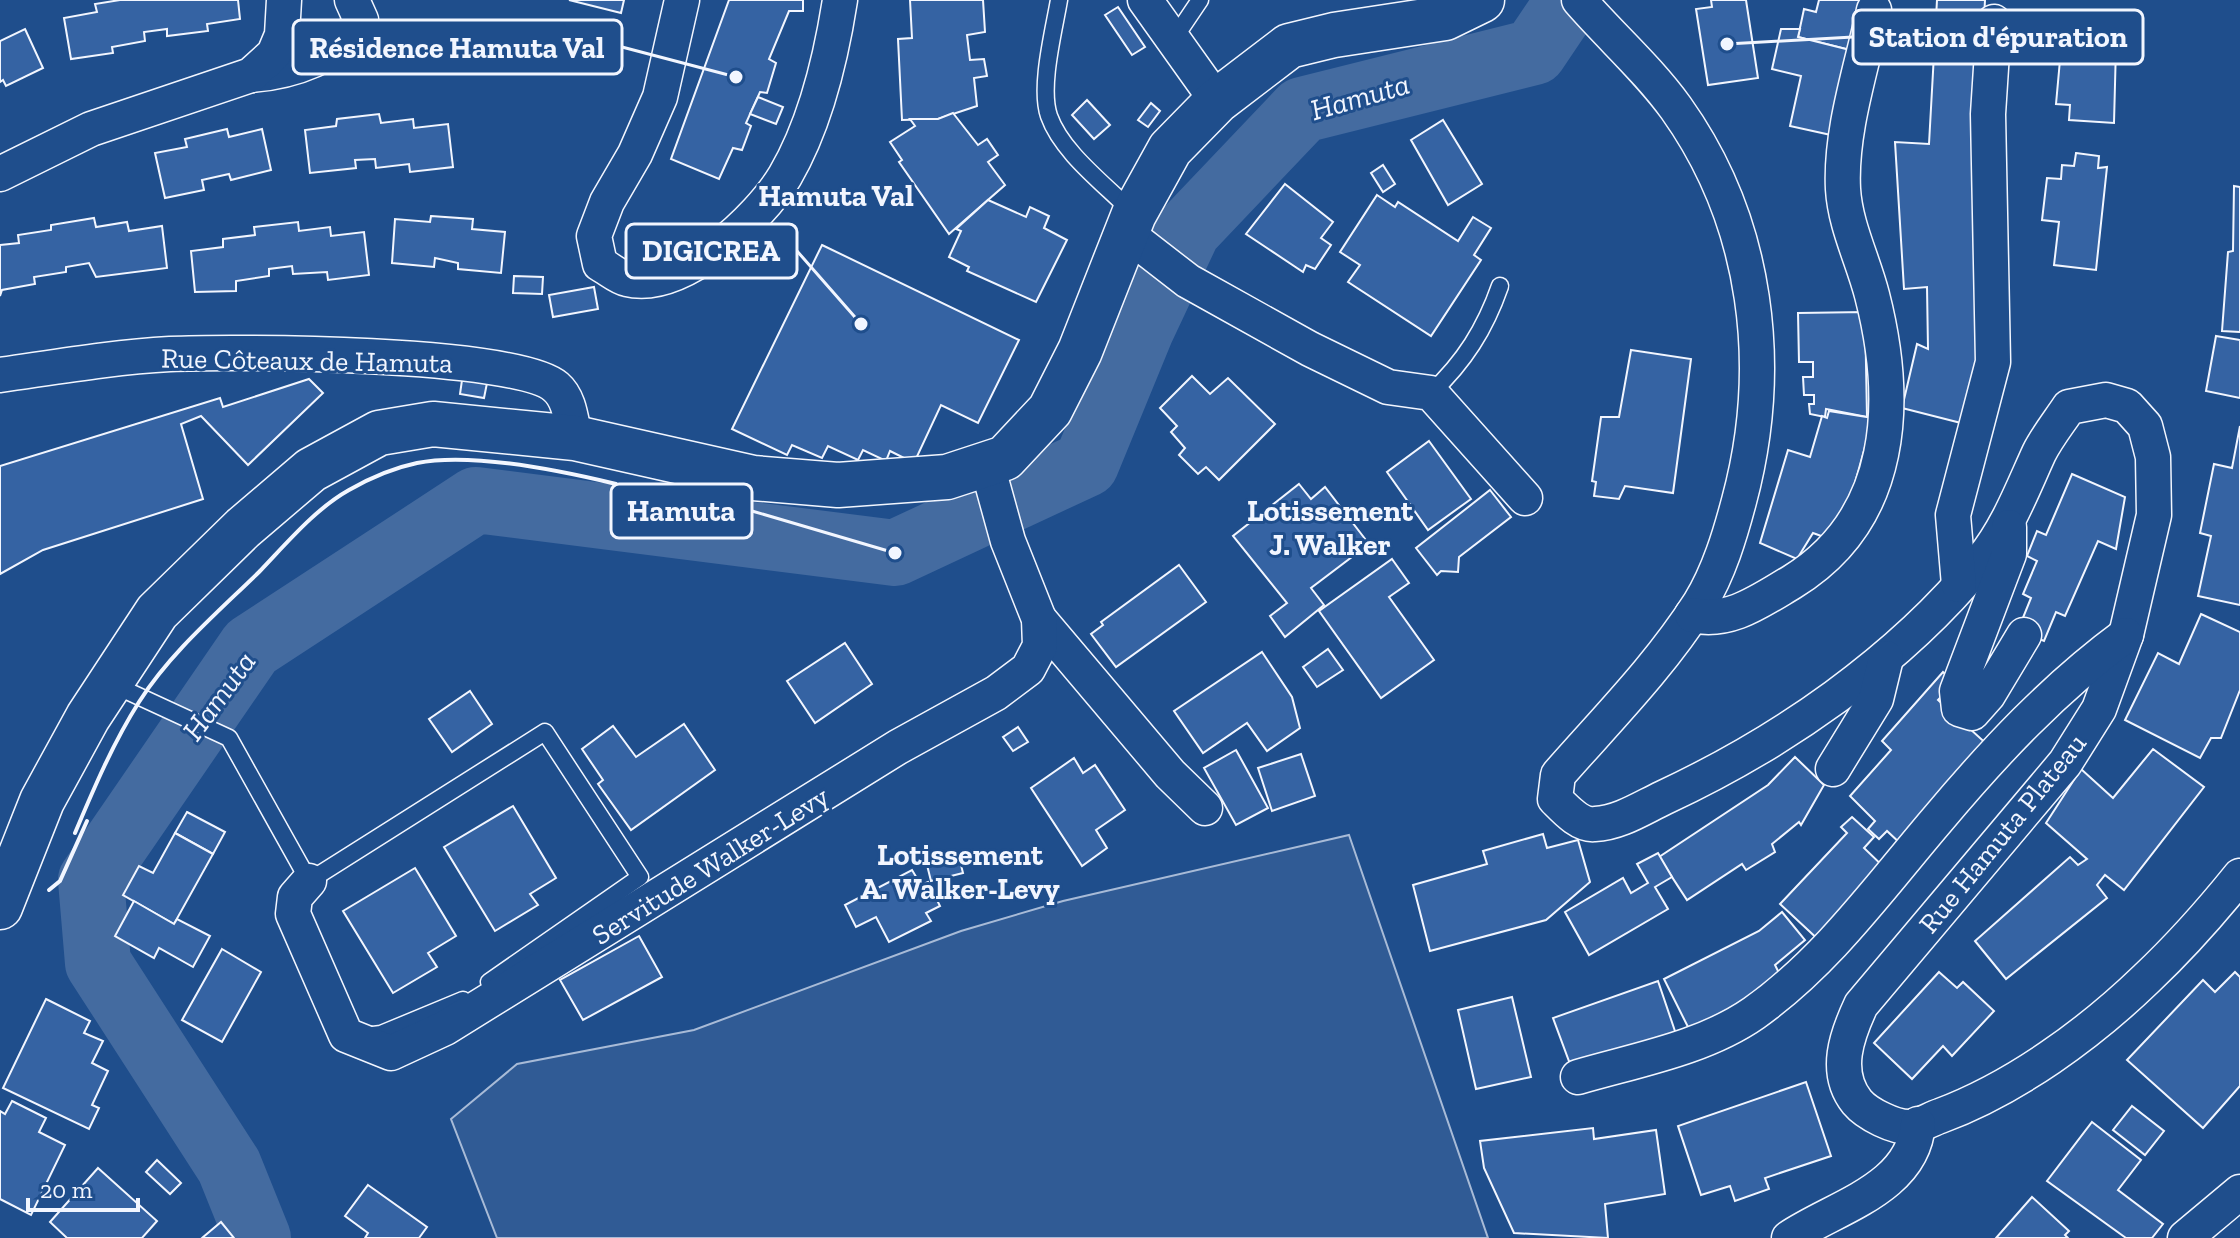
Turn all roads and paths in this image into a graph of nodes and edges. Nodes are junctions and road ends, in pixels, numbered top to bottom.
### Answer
1 (284, 0) edge
2 (352, 0) edge
3 (682, 0) edge
4 (840, 0) edge
5 (1059, 0) edge
6 (1145, 0) edge
7 (1200, 0) edge
8 (1482, 0) edge
9 (1585, 6) edge
10 (1874, 10) dead end
11 (1994, 22) dead end
12 (1173, 40) junction
13 (251, 75) junction
14 (1217, 101) junction
15 (0, 174) edge
16 (1135, 232) junction
17 (1500, 286) dead end
18 (0, 375) edge
19 (1431, 393) junction
20 (575, 438) junction
21 (990, 476) junction
22 (1525, 498) dead end
23 (2009, 518) junction
24 (1959, 585) junction
25 (1692, 615) junction
26 (1039, 619) junction
27 (2024, 635) dead end
28 (2126, 635) junction
29 (1886, 658) junction
30 (111, 683) junction
31 (1833, 769) dead end
32 (1205, 808) dead end
33 (2240, 876) edge
34 (309, 881) junction
35 (0, 907) edge
36 (353, 1038) junction
37 (1578, 1077) dead end
38 (1918, 1124) junction
39 (2240, 1192) edge
40 (1789, 1238) edge
41 (2185, 1238) edge

1 - 13 street
2 - 13 street
3 - 4 street
5 - 16 lane
6 - 12 street
7 - 12 lane
8 - 14 main road
9 - 25 street, Rue Hamuta Plateau
10 - 25 street
11 - 24 street
12 - 14 street
13 - 15 street
14 - 16 main road
16 - 19 street
16 - 21 main road
17 - 19 lane
18 - 20 street, Rue Côteaux de Hamuta
19 - 22 street
20 - 21 main road
20 - 30 main road
21 - 26 street, Servitude Walker-Levy
23 - 24 street, Rue Hamuta Plateau
23 - 27 street
23 - 28 street, Rue Hamuta Plateau
24 - 29 street, Rue Hamuta Plateau
25 - 29 street, Rue Hamuta Plateau
26 - 32 street
26 - 36 street, Servitude Walker-Levy
28 - 37 street
28 - 38 street, Rue Hamuta Plateau
29 - 31 street
30 - 34 lane
30 - 35 main road
33 - 38 street, Rue Hamuta Plateau
34 - 36 street
34 - 36 lane
38 - 40 street
39 - 41 street

